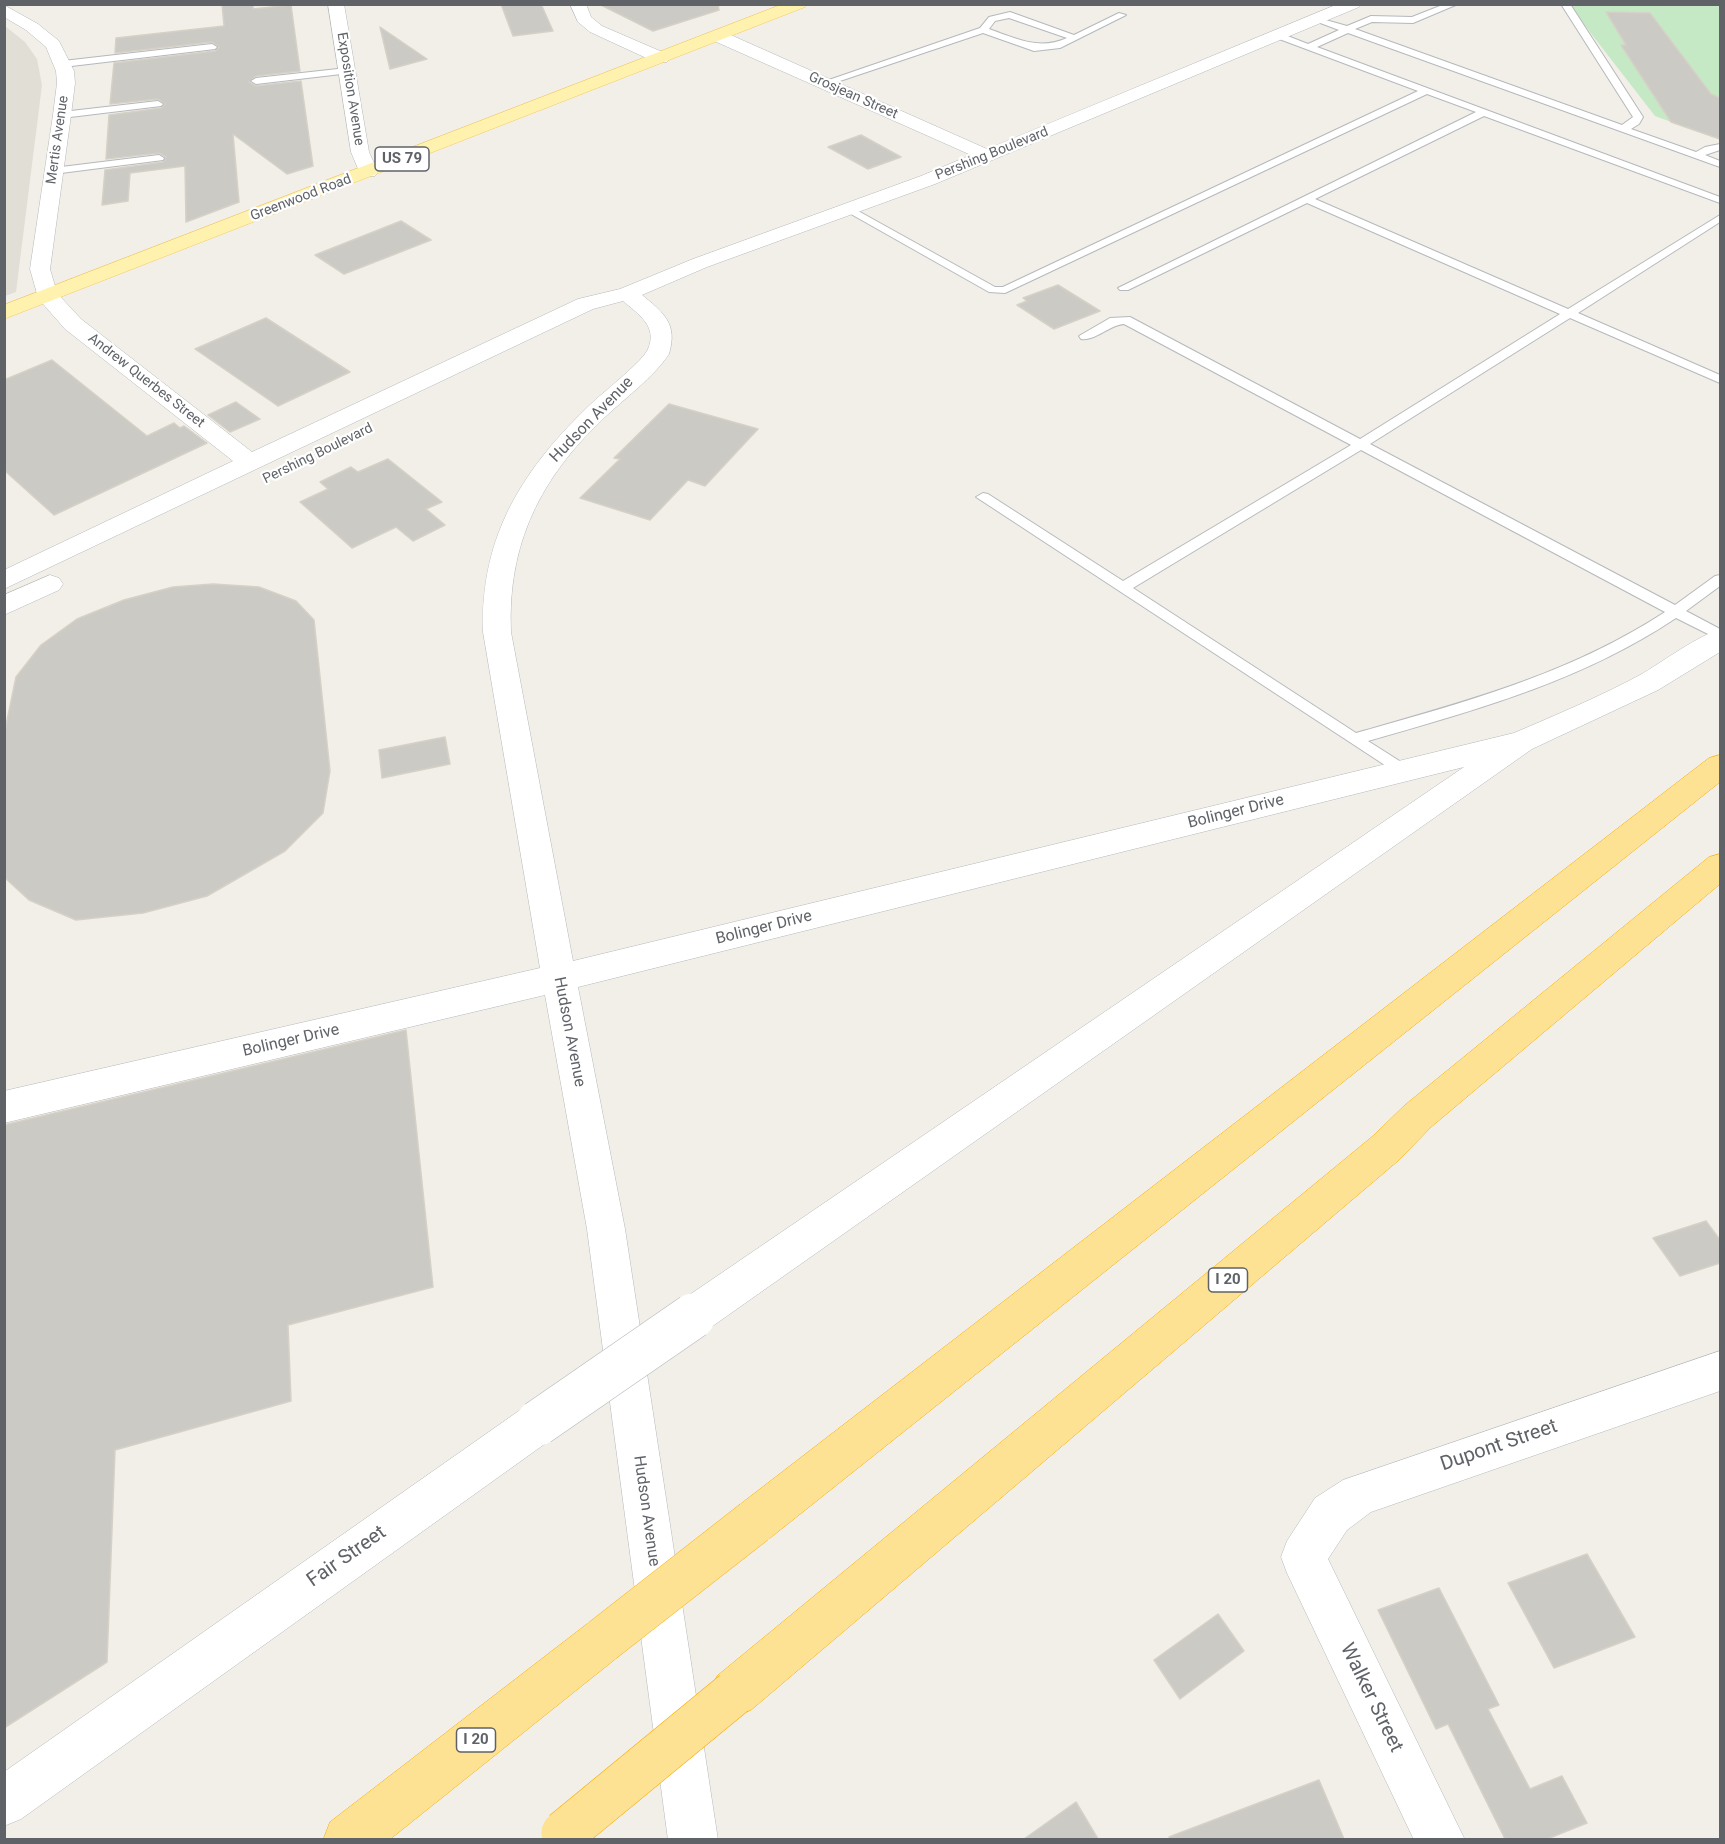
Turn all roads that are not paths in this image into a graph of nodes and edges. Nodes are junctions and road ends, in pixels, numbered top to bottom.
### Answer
1 (336, 4) edge
2 (579, 4) edge
3 (799, 4) edge
4 (1454, 4) edge
5 (1565, 4) edge
6 (1351, 5) edge
7 (4, 10) edge
8 (1122, 15) dead end
9 (1318, 19) junction
10 (1395, 21) junction
11 (1347, 29) junction
12 (982, 30) junction
13 (718, 36) junction
14 (1277, 36) junction
15 (1074, 38) junction
16 (212, 47) dead end
17 (1308, 47) junction
18 (661, 58) junction
19 (63, 64) junction
20 (347, 71) junction
21 (256, 81) dead end
22 (825, 83) junction
23 (1426, 91) junction
24 (158, 104) dead end
25 (1484, 112) junction
26 (62, 115) junction
27 (1623, 129) junction
28 (1720, 147) edge
29 (988, 156) junction
30 (1696, 156) junction
31 (159, 158) dead end
32 (1720, 164) edge
33 (53, 171) junction
34 (368, 172) junction
35 (1307, 199) junction
36 (1720, 200) edge
37 (847, 210) junction
38 (1720, 218) edge
39 (1124, 288) dead end
40 (627, 294) junction
41 (47, 296) junction
42 (4, 313) edge
43 (1569, 313) junction
44 (1085, 336) dead end
45 (1720, 379) edge
46 (1360, 444) junction
47 (250, 462) junction
48 (983, 497) dead end
49 (1720, 579) edge
50 (4, 581) edge
51 (1124, 587) junction
52 (4, 606) edge
53 (1676, 611) junction
54 (1720, 637) edge
55 (1354, 739) junction
56 (1522, 742) junction
57 (1720, 766) edge
58 (1403, 771) junction
59 (1720, 866) edge
60 (559, 978) junction
61 (4, 1107) edge
62 (693, 1316) joint
63 (1720, 1371) edge
64 (1303, 1557) joint
65 (4, 1802) edge
66 (560, 1836) edge
67 (348, 1839) edge
68 (693, 1839) edge
69 (1440, 1839) edge

1 - 20 street, Exposition Avenue
2 - 18 street
3 - 13 main road, Greenwood Road / US 79
4 - 10 lane
5 - 27 lane
6 - 9 street, Pershing Boulevard
6 - 10 lane
7 - 19 street
8 - 15 lane
9 - 11 lane
9 - 14 street, Pershing Boulevard
10 - 11 lane
11 - 17 lane
11 - 27 lane
12 - 15 lane
12 - 15 lane
12 - 22 lane
13 - 18 main road, Greenwood Road / US 79
13 - 22 street, Grosjean Street
14 - 17 lane
14 - 29 street, Pershing Boulevard
16 - 19 lane
17 - 23 lane
18 - 34 main road, Greenwood Road / US 79
19 - 26 street, Mertis Avenue
20 - 21 lane
20 - 34 street, Exposition Avenue
22 - 29 street, Grosjean Street
23 - 25 lane
23 - 37 lane
24 - 26 lane
25 - 35 lane
25 - 36 lane
26 - 33 street, Mertis Avenue
27 - 30 lane
28 - 30 lane
29 - 37 street, Pershing Boulevard
30 - 32 lane
31 - 33 lane
33 - 41 street, Mertis Avenue
34 - 41 main road, Greenwood Road / US 79
35 - 39 lane
35 - 43 lane
37 - 40 street, Pershing Boulevard
38 - 43 lane
40 - 47 street, Pershing Boulevard
40 - 52 street, Pershing Boulevard
40 - 60 street, Hudson Avenue
41 - 42 main road, Greenwood Road / US 79
41 - 47 street, Andrew Querbes Street
43 - 45 lane
43 - 46 lane
44 - 46 lane
46 - 51 lane
46 - 53 lane
47 - 50 street, Pershing Boulevard
48 - 51 lane
49 - 53 lane
51 - 55 lane
53 - 54 lane
53 - 55 lane
54 - 56 street, Bolinger Drive
55 - 58 lane
56 - 58 street, Bolinger Drive
56 - 62 street, Bolinger Drive
57 - 67 highway, I 20, bridge
58 - 60 street, Bolinger Drive
59 - 66 highway, I 20, bridge
60 - 61 street, Bolinger Drive
60 - 68 street, Hudson Avenue
62 - 65 street, Fair Street, bridge
63 - 64 street, Dupont Street
64 - 69 street, Walker Street

